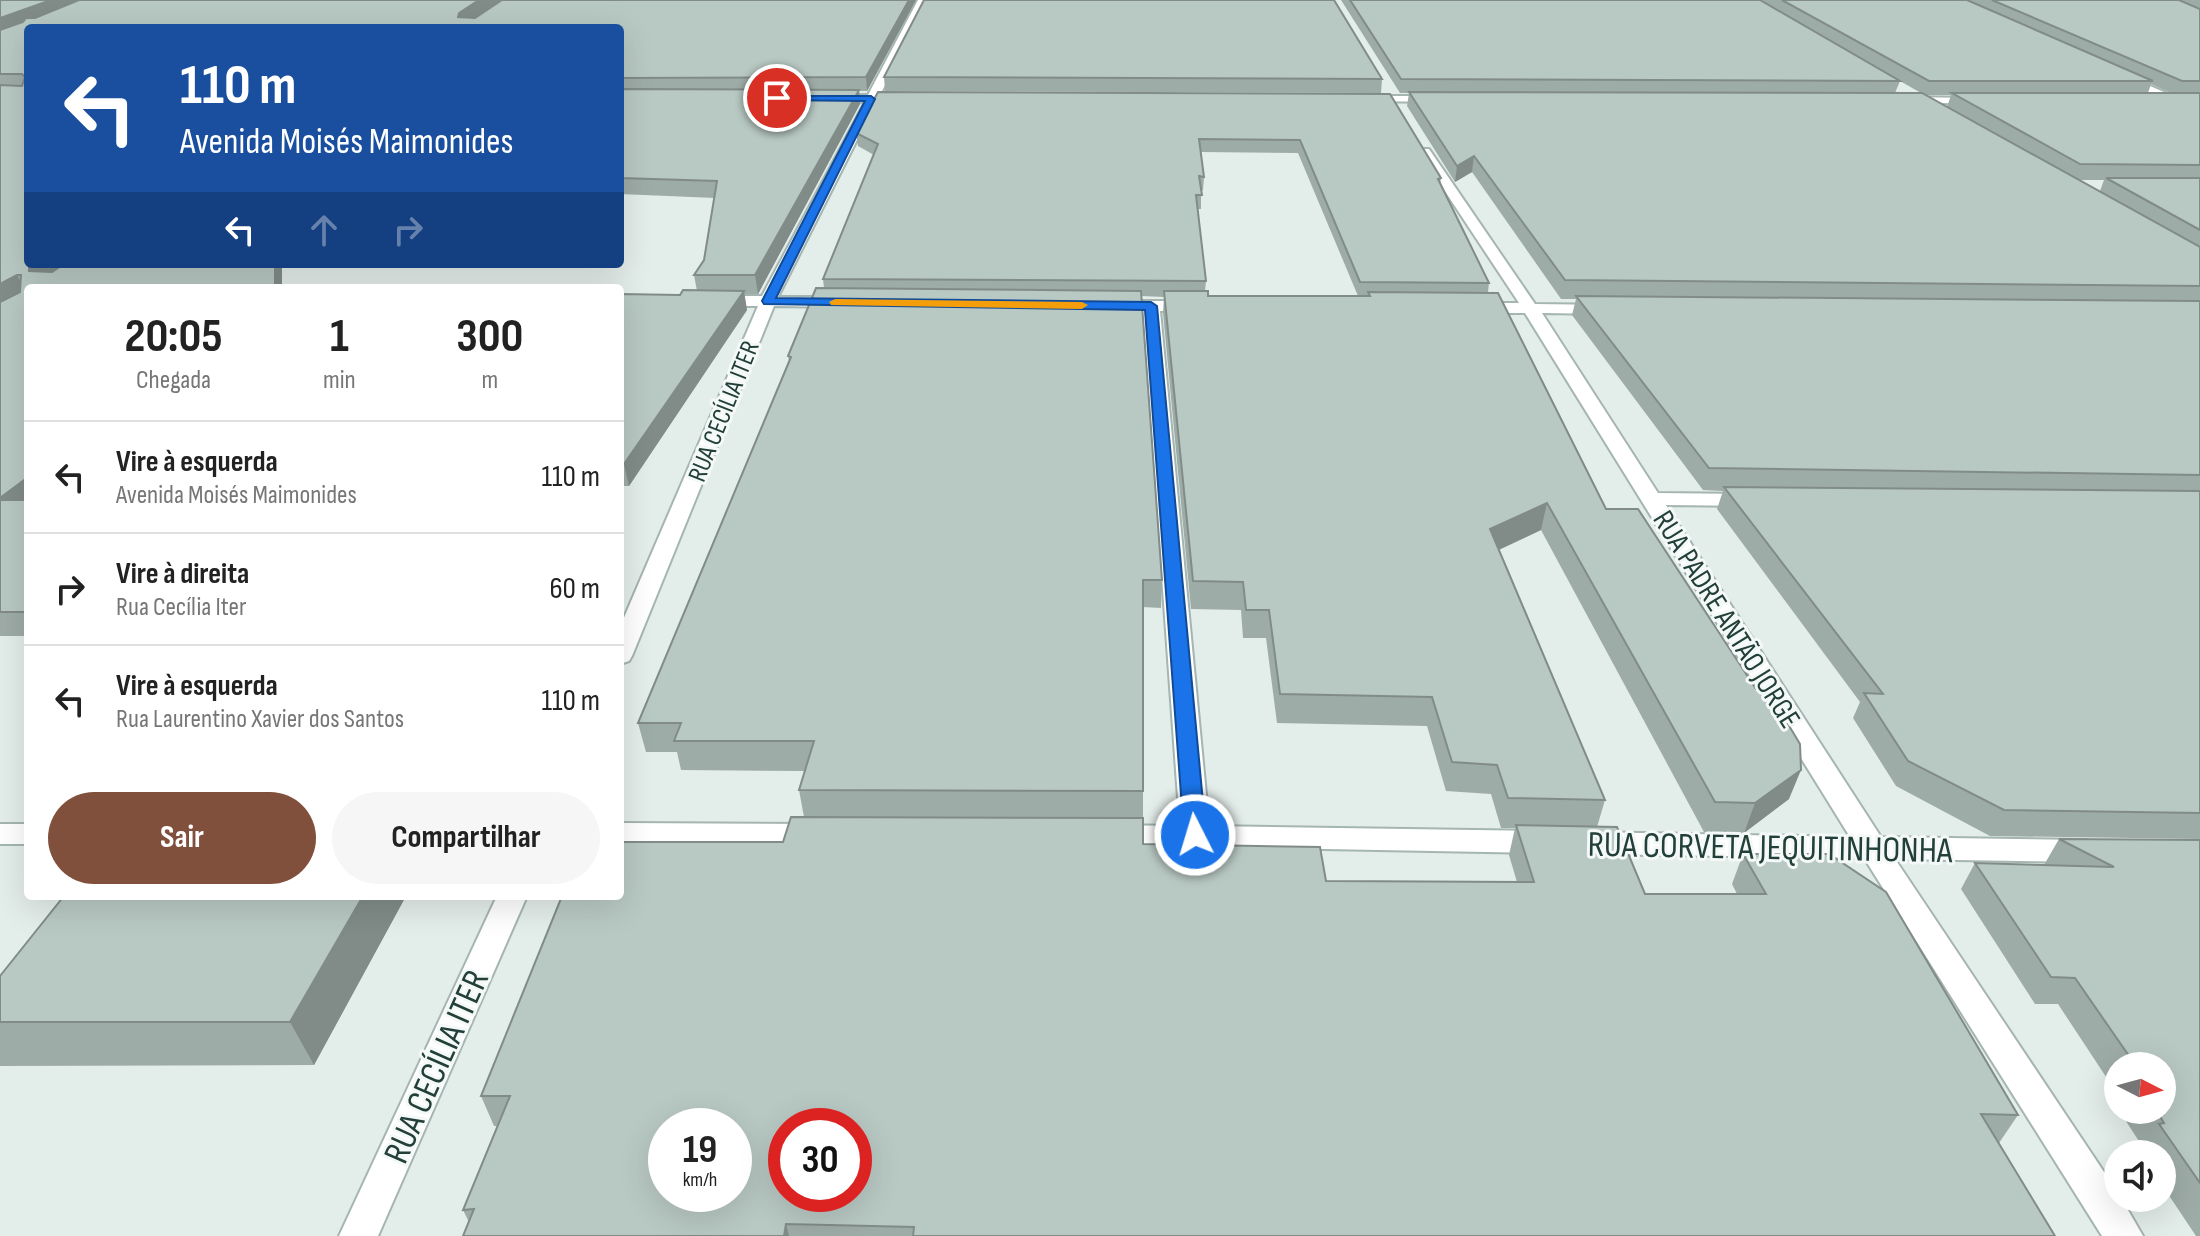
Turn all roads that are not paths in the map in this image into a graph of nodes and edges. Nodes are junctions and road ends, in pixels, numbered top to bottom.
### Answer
1 (923, 0) edge
2 (2108, 71) edge
3 (1378, 77) edge
4 (1892, 85) edge
5 (808, 98) edge
6 (871, 99) junction
7 (918, 99) edge
8 (1344, 99) edge
9 (1392, 99) junction
10 (1452, 99) edge
11 (1888, 100) edge
12 (1919, 100) junction
13 (1995, 101) edge
14 (2148, 101) edge
15 (1946, 116) edge
16 (694, 301) edge
17 (768, 301) junction
18 (864, 303) edge
19 (1087, 305) edge
20 (1151, 306) junction
21 (1214, 307) edge
22 (1451, 308) edge
23 (1530, 308) junction
24 (1626, 309) edge
25 (1651, 499) junction
26 (1776, 500) edge
27 (624, 646) edge
28 (624, 833) edge
29 (0, 834) edge
30 (24, 834) edge
31 (844, 834) edge
32 (1083, 834) edge
33 (1195, 835) junction
34 (1873, 849) junction
35 (2107, 851) edge
36 (510, 900) edge
37 (358, 1236) edge
38 (2124, 1236) edge

1 - 6 street, RUA CECÍLIA ITER
2 - 14 street
3 - 9 street, RUA PADRE ANTÃO JORGE
4 - 12 street
5 - 6 street
6 - 7 street
6 - 17 street, RUA CECÍLIA ITER
8 - 9 street
9 - 10 street
9 - 23 street, RUA PADRE ANTÃO JORGE
11 - 12 street
12 - 13 street
12 - 15 street
16 - 17 street
17 - 18 street
17 - 27 street, RUA CECÍLIA ITER
19 - 20 street
20 - 21 street
20 - 33 street
22 - 23 street
23 - 24 street
23 - 25 street, RUA PADRE ANTÃO JORGE
25 - 26 street
25 - 34 street, RUA PADRE ANTÃO JORGE
28 - 31 street
29 - 30 street
32 - 33 street, RUA CORVETA JEQUITINHONHA
33 - 34 street, RUA CORVETA JEQUITINHONHA
34 - 35 street, RUA CORVETA JEQUITINHONHA
34 - 38 street, RUA PADRE ANTÃO JORGE
36 - 37 street, RUA CECÍLIA ITER

